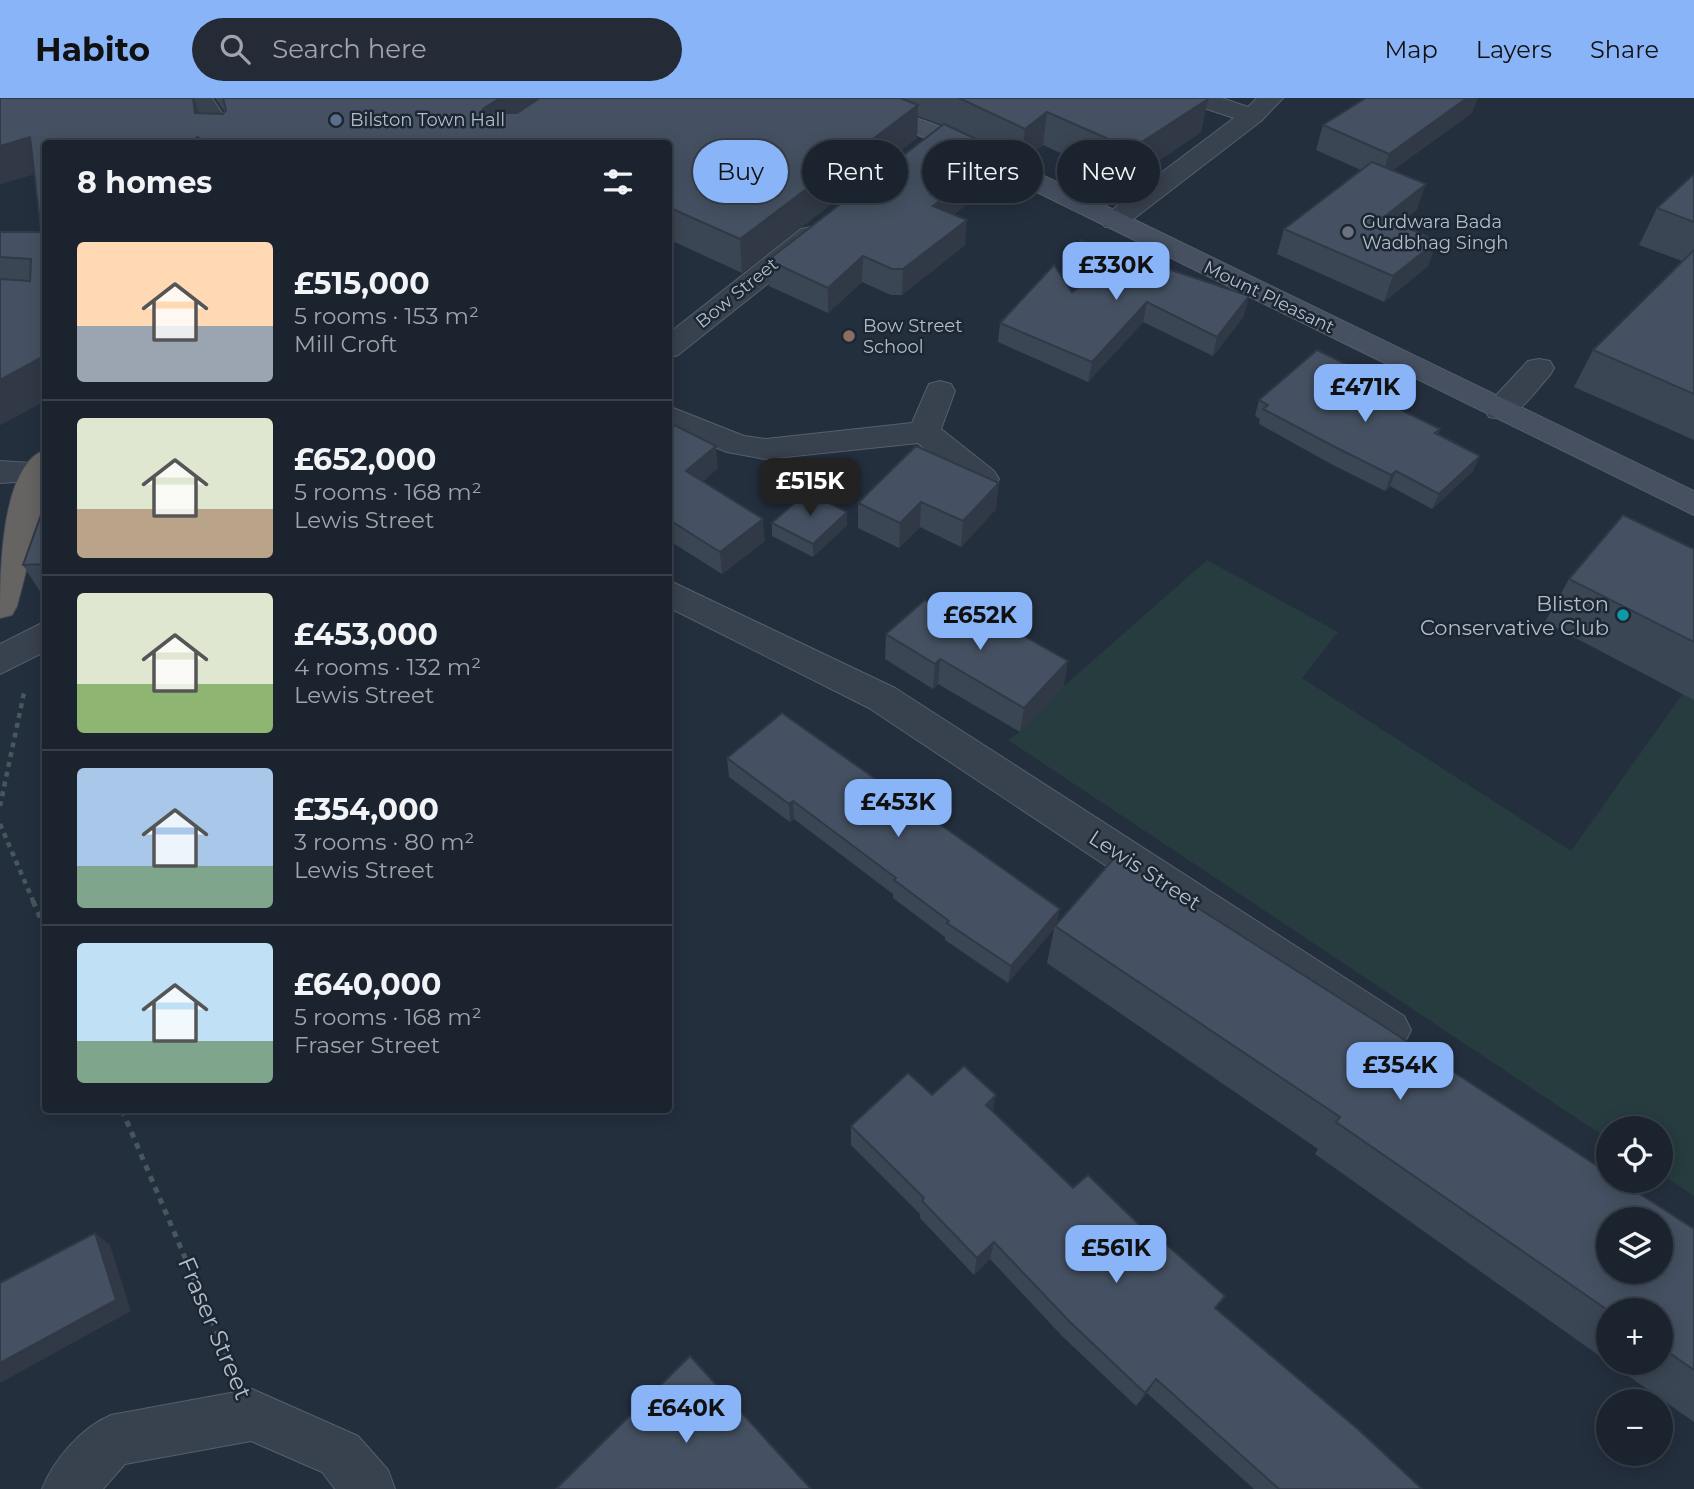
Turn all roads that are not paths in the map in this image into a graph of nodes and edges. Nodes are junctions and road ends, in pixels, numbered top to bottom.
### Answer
1 (200, 98) edge
2 (841, 98) edge
3 (1198, 98) edge
4 (1271, 98) edge
5 (1252, 116) junction
6 (222, 140) edge
7 (834, 217) edge
8 (1114, 221) junction
9 (672, 346) edge
10 (1539, 368) dead end
11 (940, 391) dead end
12 (1500, 410) junction
13 (672, 418) edge
14 (924, 432) junction
15 (40, 466) edge
16 (0, 472) edge
17 (983, 479) edge
18 (1694, 504) edge
19 (672, 594) edge
20 (0, 606) edge
21 (40, 637) edge
22 (0, 661) edge
23 (1421, 1051) edge
24 (68, 1489) edge
25 (369, 1489) edge

1 - 6 street
2 - 8 main road, Mount Pleasant
3 - 5 street
4 - 5 street
5 - 8 street
7 - 9 street, Bow Street
8 - 12 main road, Mount Pleasant
10 - 12 street
11 - 14 street
12 - 18 main road, Mount Pleasant
13 - 14 street
14 - 17 street
15 - 16 street
15 - 20 highway
19 - 23 street, Lewis Street
21 - 22 street
24 - 25 street, Fraser Street

